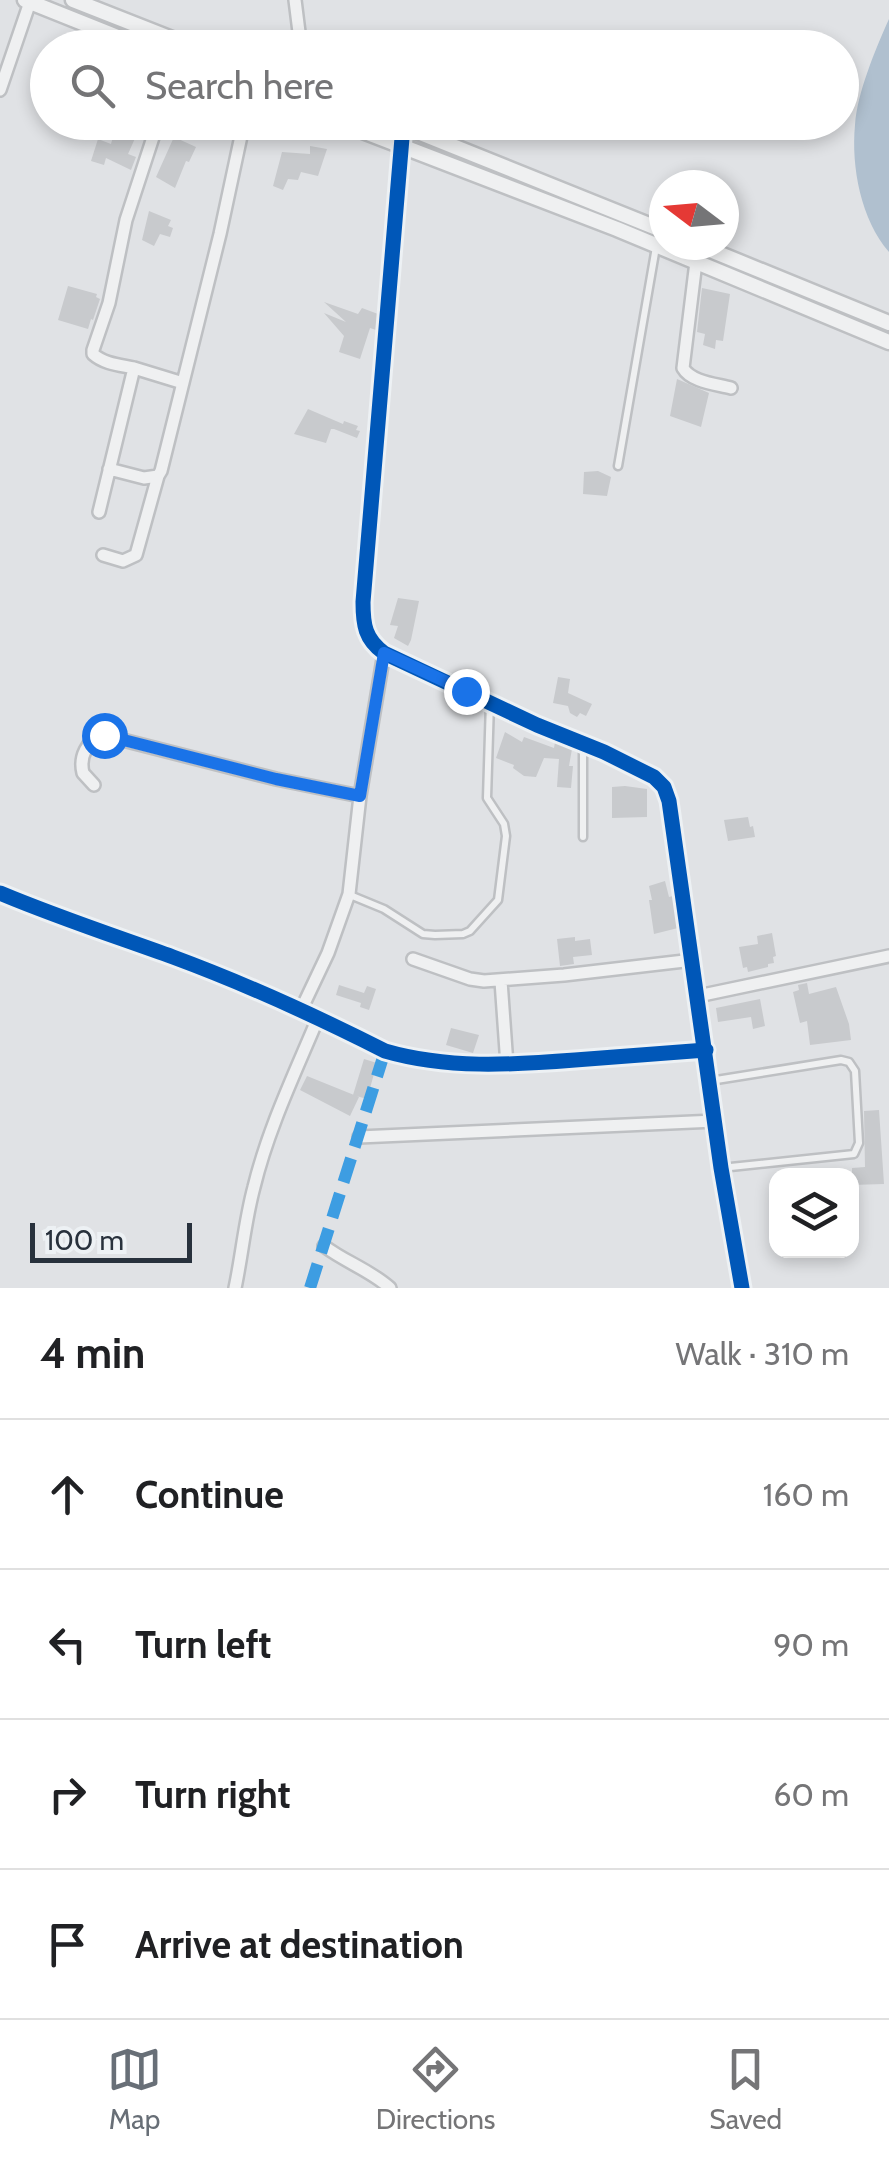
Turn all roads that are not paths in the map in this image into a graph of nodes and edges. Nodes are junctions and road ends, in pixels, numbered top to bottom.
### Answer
1 (73, 0) edge
2 (295, 0) edge
3 (28, 1) edge
4 (100, 30) edge
5 (149, 30) edge
6 (299, 30) edge
7 (0, 90) edge
8 (152, 140) edge
9 (240, 140) edge
10 (386, 140) edge
11 (401, 140) edge
12 (438, 140) edge
13 (402, 146) junction
14 (649, 225) edge
15 (649, 243) edge
16 (654, 260) edge
17 (691, 260) edge
18 (735, 260) edge
19 (696, 262) junction
20 (889, 323) edge
21 (889, 342) edge
22 (134, 368) junction
23 (183, 383) junction
24 (732, 388) dead end
25 (618, 466) dead end
26 (109, 469) junction
27 (158, 476) junction
28 (99, 512) dead end
29 (103, 555) dead end
30 (384, 653) junction
31 (490, 702) junction
32 (584, 744) junction
33 (94, 785) dead end
34 (360, 796) junction
35 (583, 837) dead end
36 (0, 893) edge
37 (349, 894) junction
38 (889, 956) edge
39 (412, 959) dead end
40 (693, 960) junction
41 (501, 981) junction
42 (698, 996) junction
43 (301, 1010) junction
44 (318, 1018) junction
45 (706, 1050) junction
46 (507, 1065) junction
47 (710, 1081) junction
48 (716, 1121) junction
49 (358, 1138) dead end
50 (722, 1168) junction
51 (324, 1246) dead end
52 (235, 1288) edge
53 (390, 1288) edge
54 (742, 1288) edge

1 - 5 street
2 - 6 street
3 - 4 street
3 - 7 street
8 - 22 street
9 - 23 street
10 - 13 street
11 - 13 street
12 - 14 street
13 - 15 street
13 - 30 street
16 - 25 lane
17 - 19 street
18 - 20 street
19 - 21 street
19 - 24 street
22 - 23 street
22 - 26 street
23 - 27 street
26 - 27 street
26 - 28 street
27 - 29 street
30 - 31 street
30 - 34 street
31 - 32 street
31 - 37 lane
32 - 35 lane
32 - 40 street
33 - 34 street
34 - 37 street
36 - 43 street
37 - 43 street
38 - 42 street
39 - 41 street
40 - 41 street
40 - 42 street
41 - 46 street
42 - 45 street
43 - 44 street
44 - 46 street
44 - 52 street
45 - 46 street
45 - 47 street
47 - 48 street
47 - 50 lane
48 - 49 street
48 - 50 street
50 - 54 street
51 - 53 street

